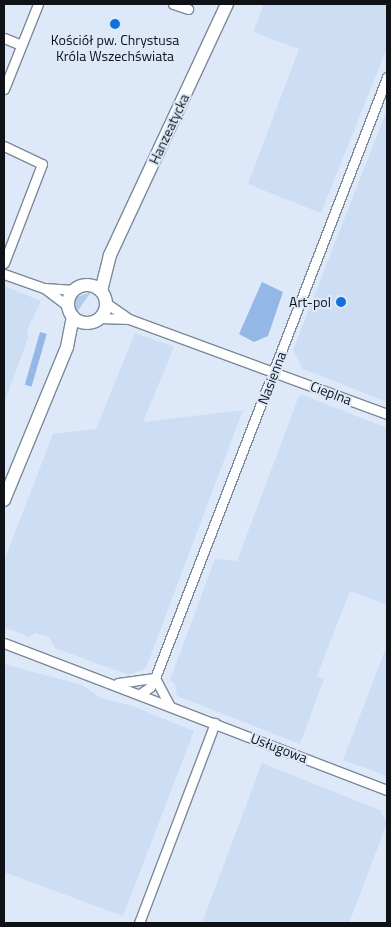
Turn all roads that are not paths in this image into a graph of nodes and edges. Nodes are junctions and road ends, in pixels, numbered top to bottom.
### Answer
1 (38, 4) edge
2 (173, 4) edge
3 (227, 4) edge
4 (188, 9) dead end
5 (4, 38) edge
6 (21, 45) junction
7 (387, 77) edge
8 (4, 89) edge
9 (4, 146) edge
10 (110, 255) junction
11 (4, 263) edge
12 (4, 274) edge
13 (86, 285) junction
14 (44, 288) junction
15 (74, 290) junction
16 (103, 297) junction
17 (70, 311) junction
18 (100, 318) junction
19 (129, 319) junction
20 (86, 324) junction
21 (67, 348) junction
22 (275, 371) junction
23 (387, 414) edge
24 (4, 500) edge
25 (4, 643) edge
26 (154, 678) junction
27 (112, 683) junction
28 (140, 694) junction
29 (170, 706) junction
30 (215, 723) junction
31 (387, 790) edge
32 (138, 923) edge

1 - 6 street
2 - 4 street
3 - 10 street, Hanzeatycka
5 - 6 street
6 - 8 street
7 - 22 street, Nasienna
9 - 11 street
10 - 13 street, Hanzeatycka
10 - 16 street, Hanzeatycka
12 - 14 street
13 - 15 street
13 - 16 street
14 - 15 street
14 - 17 street
15 - 17 street
16 - 18 street
16 - 19 street
17 - 20 street
17 - 21 street
18 - 19 street
18 - 20 street
19 - 22 street, Cieplna
20 - 21 street
21 - 24 street
22 - 23 street, Cieplna
22 - 26 street, Nasienna
25 - 27 street, Usługowa
26 - 27 street, Usługowa
26 - 28 street
26 - 29 street
27 - 28 street, Usługowa
28 - 29 street, Usługowa
29 - 30 street, Usługowa
30 - 31 street, Usługowa
30 - 32 street

